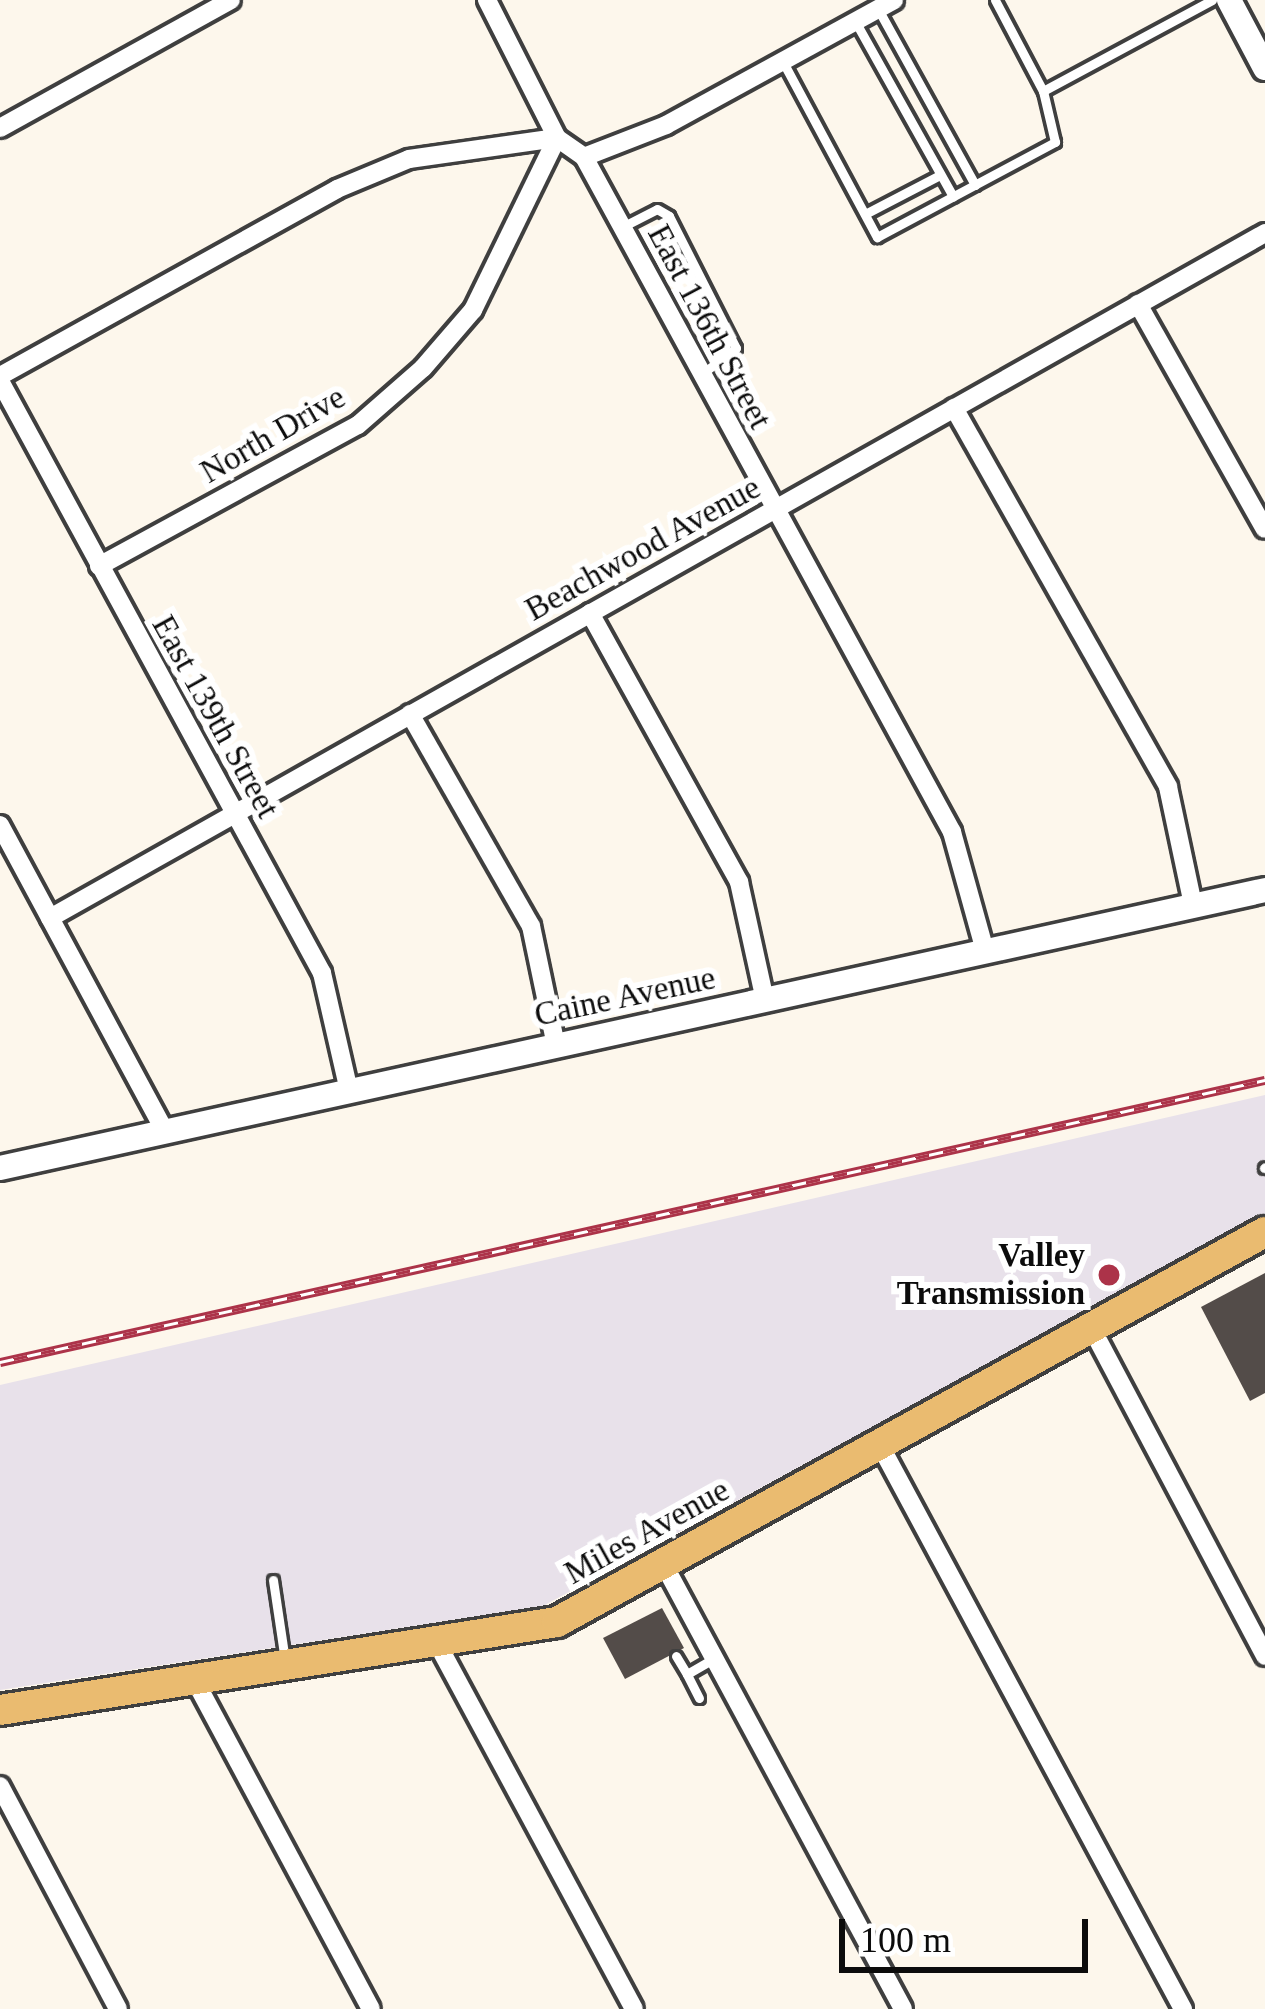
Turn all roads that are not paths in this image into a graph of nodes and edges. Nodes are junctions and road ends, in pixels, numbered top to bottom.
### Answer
1 (231, 0) edge
2 (488, 0) edge
3 (995, 0) edge
4 (1231, 2) edge
5 (886, 4) edge
6 (855, 21) junction
7 (783, 62) junction
8 (1264, 65) edge
9 (1043, 91) junction
10 (0, 128) edge
11 (557, 138) junction
12 (584, 157) junction
13 (940, 175) junction
14 (975, 185) junction
15 (953, 196) junction
16 (865, 214) junction
17 (622, 227) junction
18 (1265, 233) edge
19 (1138, 304) junction
20 (699, 375) junction
21 (0, 378) edge
22 (954, 408) junction
23 (773, 511) junction
24 (1265, 529) edge
25 (99, 566) junction
26 (590, 613) junction
27 (410, 714) junction
28 (233, 813) junction
29 (0, 825) edge
30 (1265, 890) edge
31 (1193, 905) junction
32 (50, 918) junction
33 (985, 951) junction
34 (765, 1000) junction
35 (556, 1046) junction
36 (349, 1091) junction
37 (165, 1132) junction
38 (0, 1168) edge
39 (1265, 1232) edge
40 (1092, 1329) junction
41 (881, 1447) junction
42 (663, 1562) junction
43 (273, 1580) dead end
44 (438, 1645) junction
45 (676, 1656) dead end
46 (1265, 1656) edge
47 (715, 1658) junction
48 (286, 1666) junction
49 (687, 1674) junction
50 (194, 1678) junction
51 (699, 1698) dead end
52 (0, 1710) edge
53 (0, 1786) edge
54 (118, 2009) edge
55 (371, 2009) edge
56 (634, 2009) edge
57 (903, 2009) edge
58 (1184, 2009) edge

1 - 10 street
2 - 11 street, East 136th Street
3 - 9 lane
4 - 8 street
4 - 9 lane
5 - 6 street
5 - 14 lane
6 - 7 street
6 - 13 lane
7 - 12 street
7 - 16 lane
9 - 14 lane
11 - 12 street, East 136th Street
11 - 21 street
11 - 25 street, North Drive
12 - 17 street, East 136th Street
13 - 15 lane
13 - 16 lane
14 - 15 lane
15 - 16 lane
17 - 20 street, East 136th Street
17 - 20 lane
18 - 19 street, Beachwood Avenue
19 - 22 street, Beachwood Avenue
19 - 24 street
20 - 23 street, East 136th Street
21 - 25 street, East 139th Street
22 - 23 street, Beachwood Avenue
22 - 31 street
23 - 26 street, Beachwood Avenue
23 - 33 street, East 136th Street
25 - 28 street, East 139th Street
26 - 27 street, Beachwood Avenue
26 - 34 street
27 - 28 street, Beachwood Avenue
27 - 35 street
28 - 32 street, Beachwood Avenue
28 - 36 street, East 139th Street
29 - 32 street
30 - 31 street, Caine Avenue
31 - 33 street, Caine Avenue
32 - 37 street
33 - 34 street, Caine Avenue
34 - 35 street, Caine Avenue
35 - 36 street, Caine Avenue
36 - 37 street, Caine Avenue
37 - 38 street, Caine Avenue
39 - 40 main road, Miles Avenue
40 - 41 main road, Miles Avenue
40 - 46 street
41 - 42 main road, Miles Avenue
41 - 58 street
42 - 44 main road, Miles Avenue
42 - 47 street
43 - 48 lane
44 - 48 main road, Miles Avenue
44 - 56 street
45 - 49 lane
47 - 49 lane
47 - 57 street
48 - 50 main road, Miles Avenue
49 - 51 lane
50 - 52 main road, Miles Avenue
50 - 55 street
53 - 54 street

